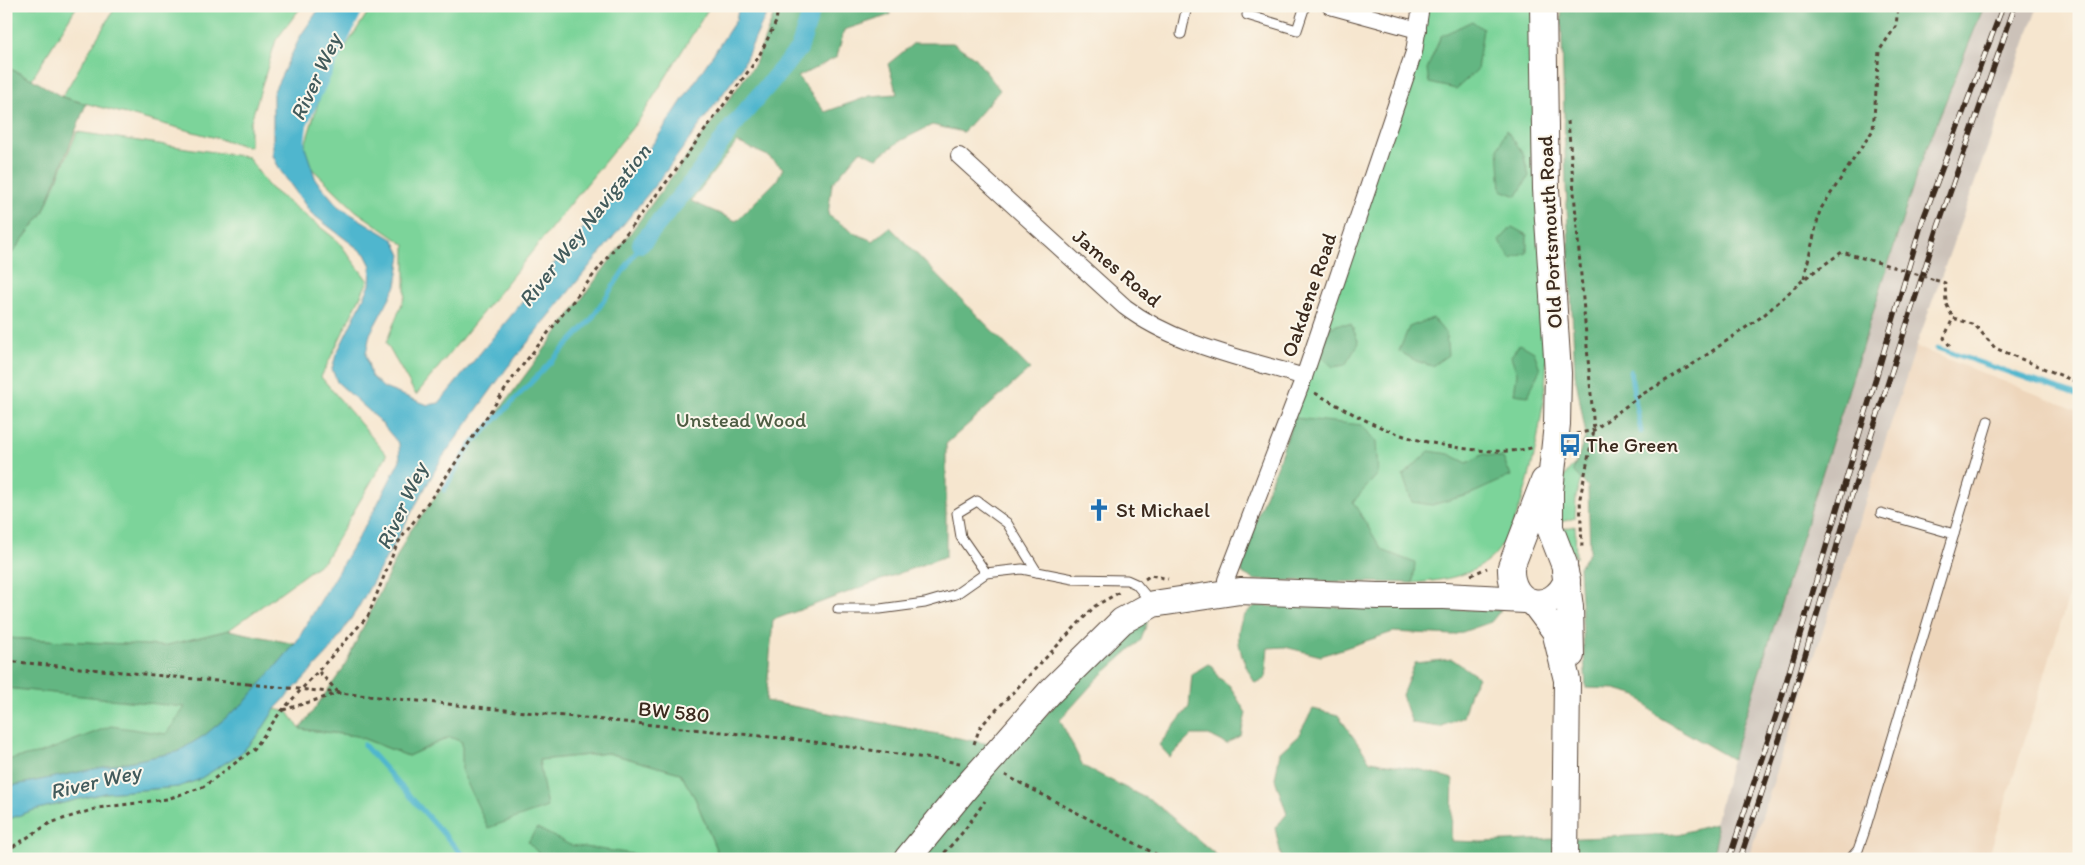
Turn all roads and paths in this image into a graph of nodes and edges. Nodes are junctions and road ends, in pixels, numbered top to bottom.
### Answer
1 (778, 6) edge
2 (1187, 6) edge
3 (1305, 6) edge
4 (1330, 6) edge
5 (1421, 6) edge
6 (1544, 6) edge
7 (1898, 6) edge
8 (1247, 16) dead end
9 (1418, 30) junction
10 (1181, 34) dead end
11 (959, 156) dead end
12 (1804, 278) junction
13 (1953, 318) junction
14 (1950, 346) dead end
15 (1302, 381) junction
16 (2079, 383) edge
17 (1988, 421) dead end
18 (1554, 448) junction
19 (1881, 513) dead end
20 (1954, 534) junction
21 (1513, 562) junction
22 (1037, 572) junction
23 (1565, 572) junction
24 (986, 574) junction
25 (1227, 594) junction
26 (1444, 596) junction
27 (1529, 602) junction
28 (1153, 604) junction
29 (838, 609) dead end
30 (6, 661) edge
31 (319, 672) junction
32 (1567, 680) junction
33 (340, 693) junction
34 (279, 714) junction
35 (999, 765) junction
36 (974, 782) junction
37 (998, 782) dead end
38 (6, 851) edge
39 (907, 859) edge
40 (939, 859) edge
41 (1165, 859) edge
42 (1565, 859) edge
43 (1850, 859) edge

1 - 31 path
2 - 10 lane
3 - 8 lane
4 - 9 street
5 - 9 street, Oakdene Road
6 - 18 main road, Old Portsmouth Road
7 - 12 path
9 - 15 street, Oakdene Road
11 - 15 street, James Road
12 - 13 path, bridge
12 - 18 path
13 - 14 path
13 - 16 path
15 - 18 path
15 - 25 street, Oakdene Road
17 - 20 lane
18 - 21 main road, Old Portsmouth Road
18 - 23 main road, Old Portsmouth Road
19 - 20 lane
20 - 43 lane
21 - 23 main road
21 - 26 main road
21 - 27 main road
22 - 24 lane
22 - 24 lane
22 - 28 lane
23 - 27 main road
23 - 32 main road, Old Portsmouth Road
24 - 29 lane
25 - 26 main road
25 - 28 main road
26 - 27 main road
27 - 32 main road
28 - 35 main road
30 - 33 path, BW 580, bridge
31 - 33 path
31 - 34 path
32 - 42 main road
33 - 34 path
33 - 36 path, BW 580
34 - 38 path
35 - 36 main road, bridge
35 - 37 path
35 - 41 path
36 - 39 main road
36 - 40 path

